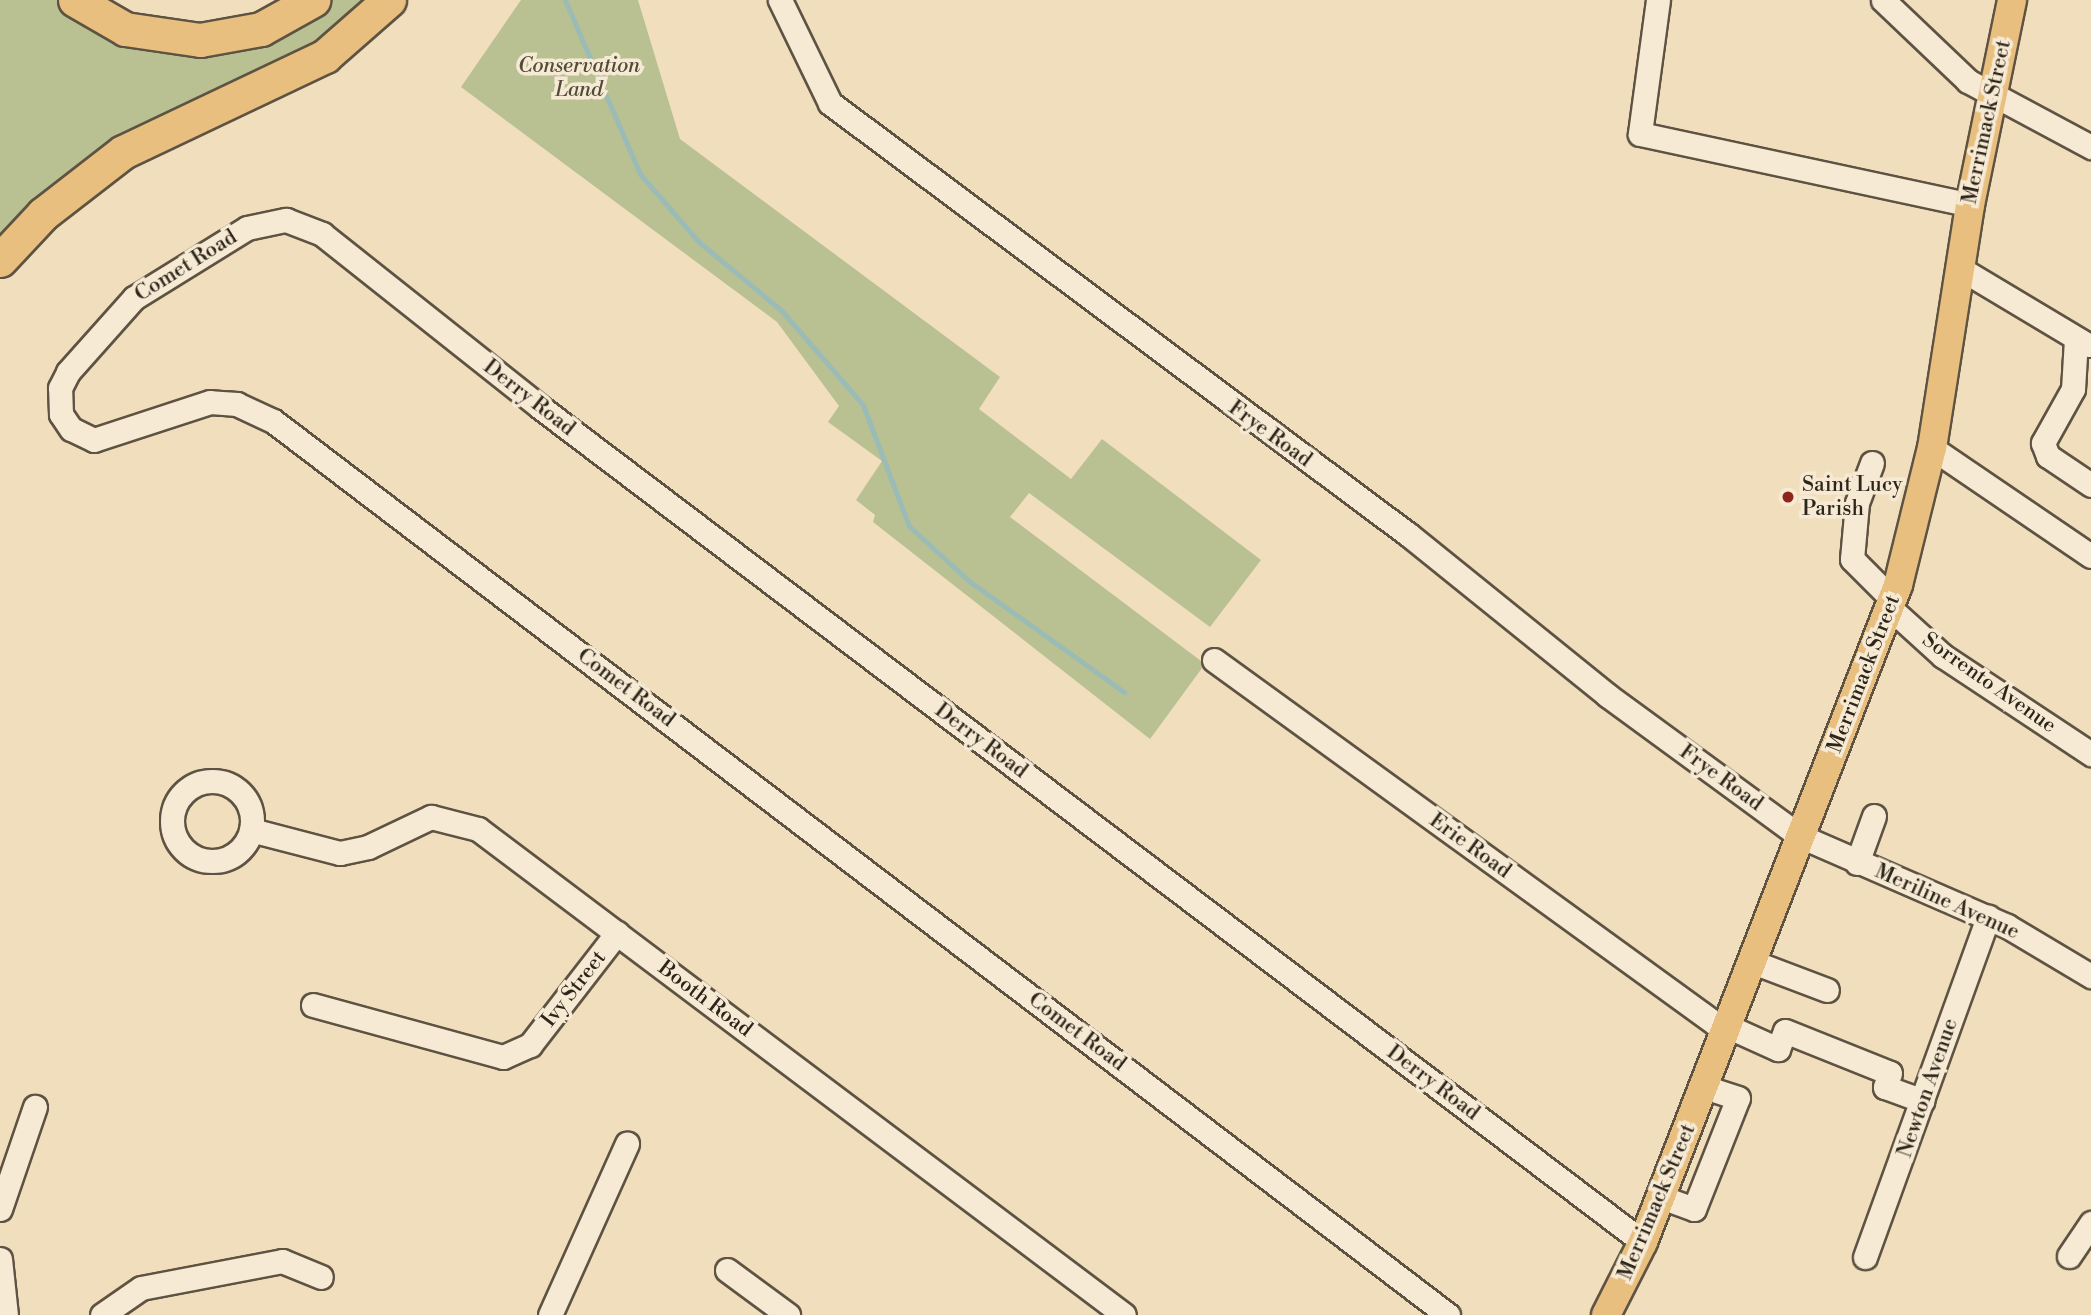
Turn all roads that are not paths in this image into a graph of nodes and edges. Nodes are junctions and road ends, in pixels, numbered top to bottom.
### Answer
1 (75, 0) edge
2 (313, 0) edge
3 (389, 0) edge
4 (780, 0) edge
5 (1658, 0) edge
6 (1883, 0) edge
7 (2012, 0) edge
8 (1993, 93) junction
9 (2091, 147) edge
10 (1970, 205) junction
11 (322, 234) joint
12 (0, 260) edge
13 (1961, 269) junction
14 (2084, 343) edge
15 (1932, 448) junction
16 (1872, 463) dead end
17 (2091, 485) edge
18 (2091, 556) edge
19 (1891, 604) junction
20 (1214, 660) dead end
21 (2091, 754) edge
22 (1874, 816) dead end
23 (251, 830) dead end
24 (1800, 836) junction
25 (1857, 863) junction
26 (1988, 917) junction
27 (617, 933) junction
28 (1754, 962) junction
29 (2091, 976) edge
30 (1827, 990) dead end
31 (313, 1004) dead end
32 (1728, 1030) junction
33 (1923, 1101) junction
34 (36, 1107) dead end
35 (627, 1144) dead end
36 (0, 1209) edge
37 (2091, 1223) edge
38 (1643, 1242) junction
39 (2069, 1256) dead end
40 (1865, 1257) dead end
41 (0, 1259) edge
42 (727, 1270) dead end
43 (321, 1277) dead end
44 (783, 1311) edge
45 (6, 1315) edge
46 (102, 1315) edge
47 (551, 1315) edge
48 (1124, 1315) edge
49 (1448, 1315) edge
50 (1607, 1315) edge

1 - 2 highway
3 - 12 highway
4 - 24 street, Frye Road
5 - 10 street
6 - 8 street
7 - 8 main road, Merrimack Street
8 - 9 street
8 - 10 main road, Merrimack Street
10 - 13 main road, Merrimack Street
11 - 38 street, Derry Road
11 - 49 street, Comet Road
13 - 14 street
13 - 15 main road, Merrimack Street
14 - 17 street
15 - 18 street
15 - 19 main road, Merrimack Street
16 - 19 street, Sorrento Avenue
19 - 21 street, Sorrento Avenue
19 - 24 main road, Merrimack Street
20 - 32 street, Erie Road
22 - 25 street
23 - 27 street, Booth Road
24 - 25 street, Meriline Avenue
24 - 28 main road, Merrimack Street
25 - 26 street, Meriline Avenue
26 - 29 street, Meriline Avenue
26 - 33 street, Newton Avenue
27 - 31 street, Ivy Street
27 - 48 street, Booth Road
28 - 30 street
28 - 32 main road, Merrimack Street
32 - 33 street, Erie Road
32 - 38 main road, Merrimack Street
33 - 40 street, Newton Avenue
34 - 36 street
35 - 47 street
37 - 39 street
38 - 50 main road, Merrimack Street
41 - 45 street
42 - 44 street
43 - 46 street

